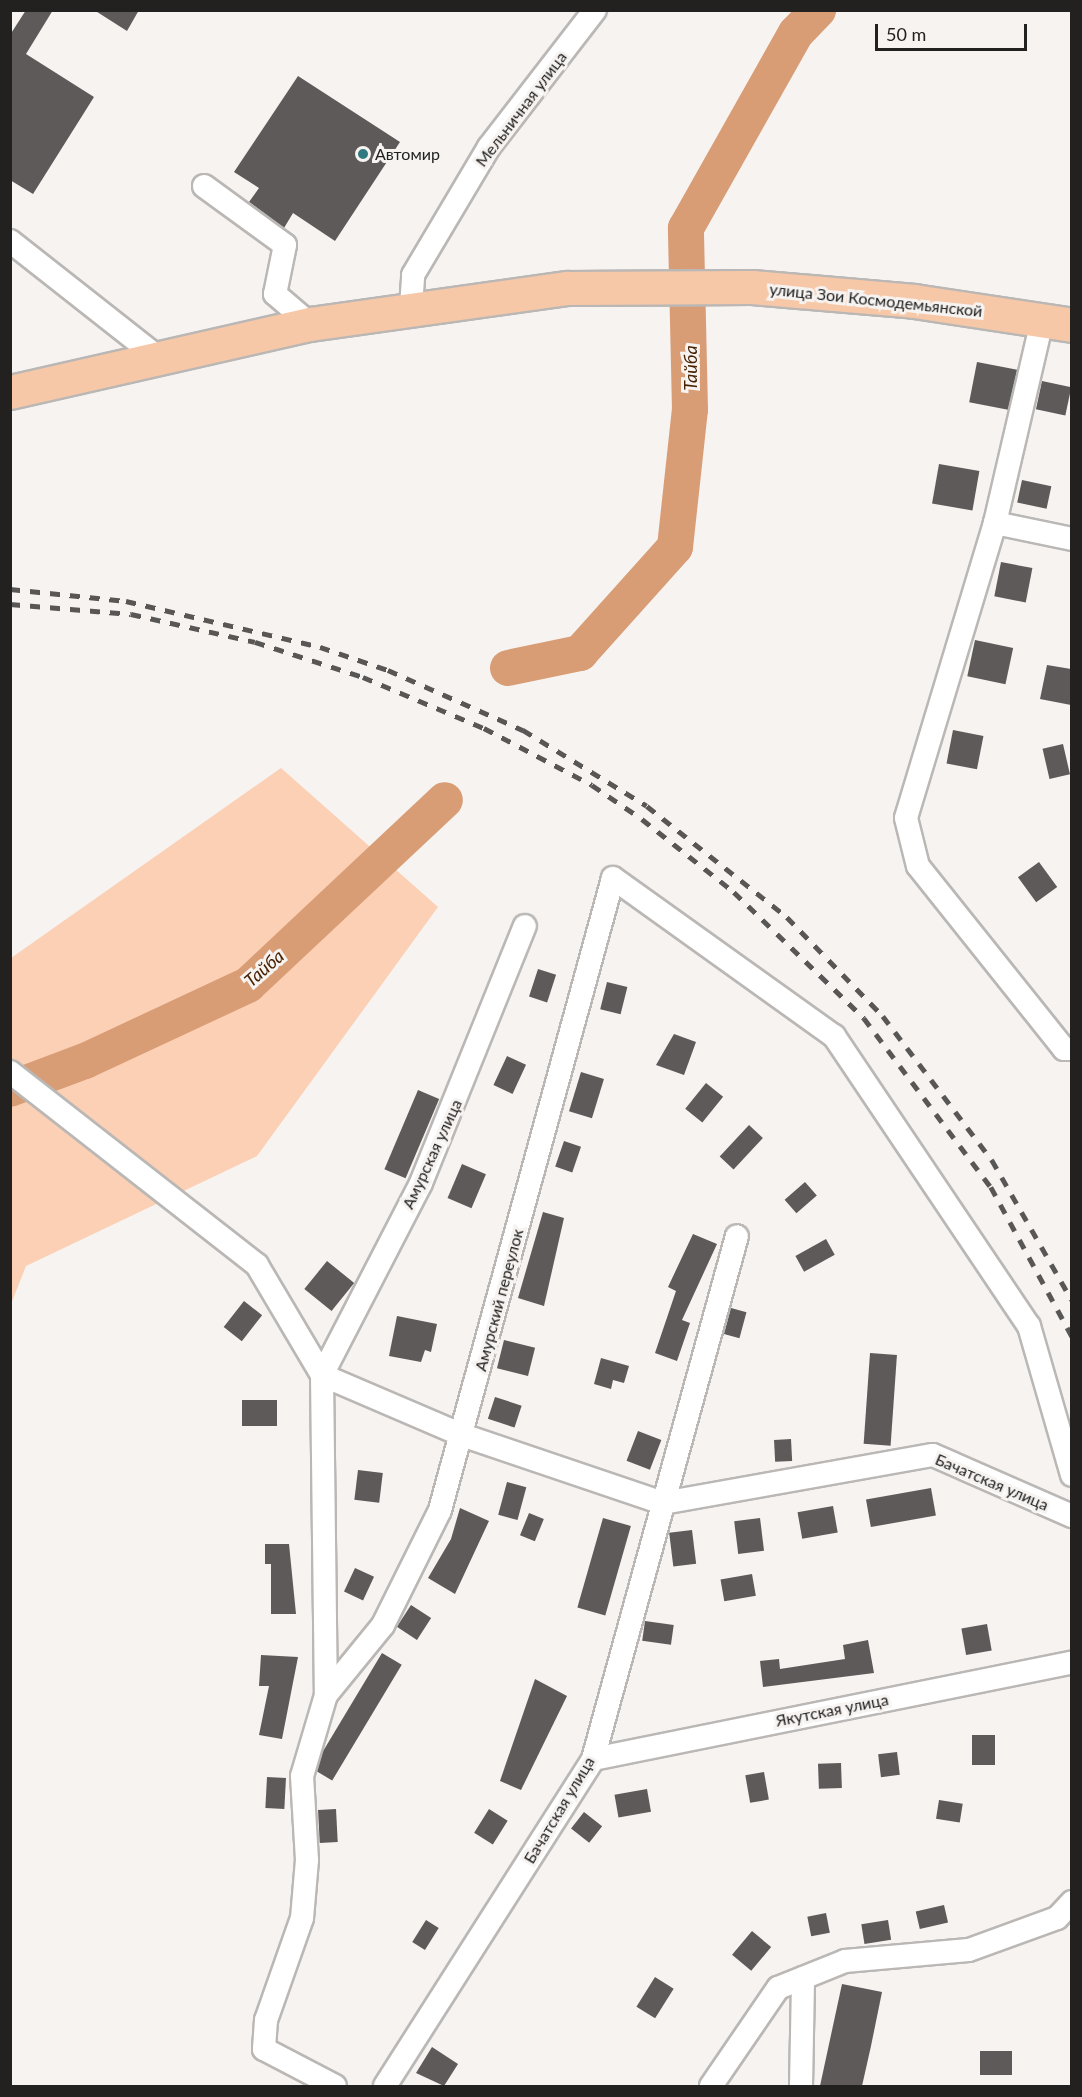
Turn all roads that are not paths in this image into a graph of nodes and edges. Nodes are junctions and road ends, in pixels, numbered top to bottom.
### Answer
1 (595, 10) edge
2 (204, 186) dead end
3 (10, 241) edge
4 (411, 307) junction
5 (310, 324) junction
6 (1064, 324) edge
7 (161, 360) junction
8 (10, 392) edge
9 (995, 524) junction
10 (1071, 539) edge
11 (525, 926) dead end
12 (1071, 1049) edge
13 (10, 1072) edge
14 (737, 1236) dead end
15 (322, 1375) junction
16 (462, 1435) junction
17 (1071, 1474) edge
18 (663, 1503) junction
19 (1071, 1516) edge
20 (1071, 1662) edge
21 (326, 1695) junction
22 (592, 1759) junction
23 (1071, 1902) edge
24 (803, 1978) junction
25 (335, 2086) edge
26 (385, 2086) edge
27 (711, 2086) edge
28 (801, 2086) edge

1 - 4 street, Мельничная улица
2 - 5 street
3 - 7 street
4 - 5 main road, улица Зои Космодемьянской
4 - 6 main road, улица Зои Космодемьянской
5 - 7 main road, улица Зои Космодемьянской
6 - 9 street
7 - 8 main road, улица Зои Космодемьянской
9 - 10 street
9 - 12 street
11 - 15 street, Амурская улица
13 - 15 street
14 - 18 street, Бачатская улица
15 - 16 street, Бачатская улица
15 - 21 street
16 - 17 street, Амурский переулок
16 - 18 street, Бачатская улица
16 - 21 street, Амурский переулок
18 - 19 street, Бачатская улица
18 - 22 street, Бачатская улица
20 - 22 street, Якутская улица
21 - 25 street
22 - 26 street, Бачатская улица
23 - 24 street
24 - 27 street
24 - 28 street

